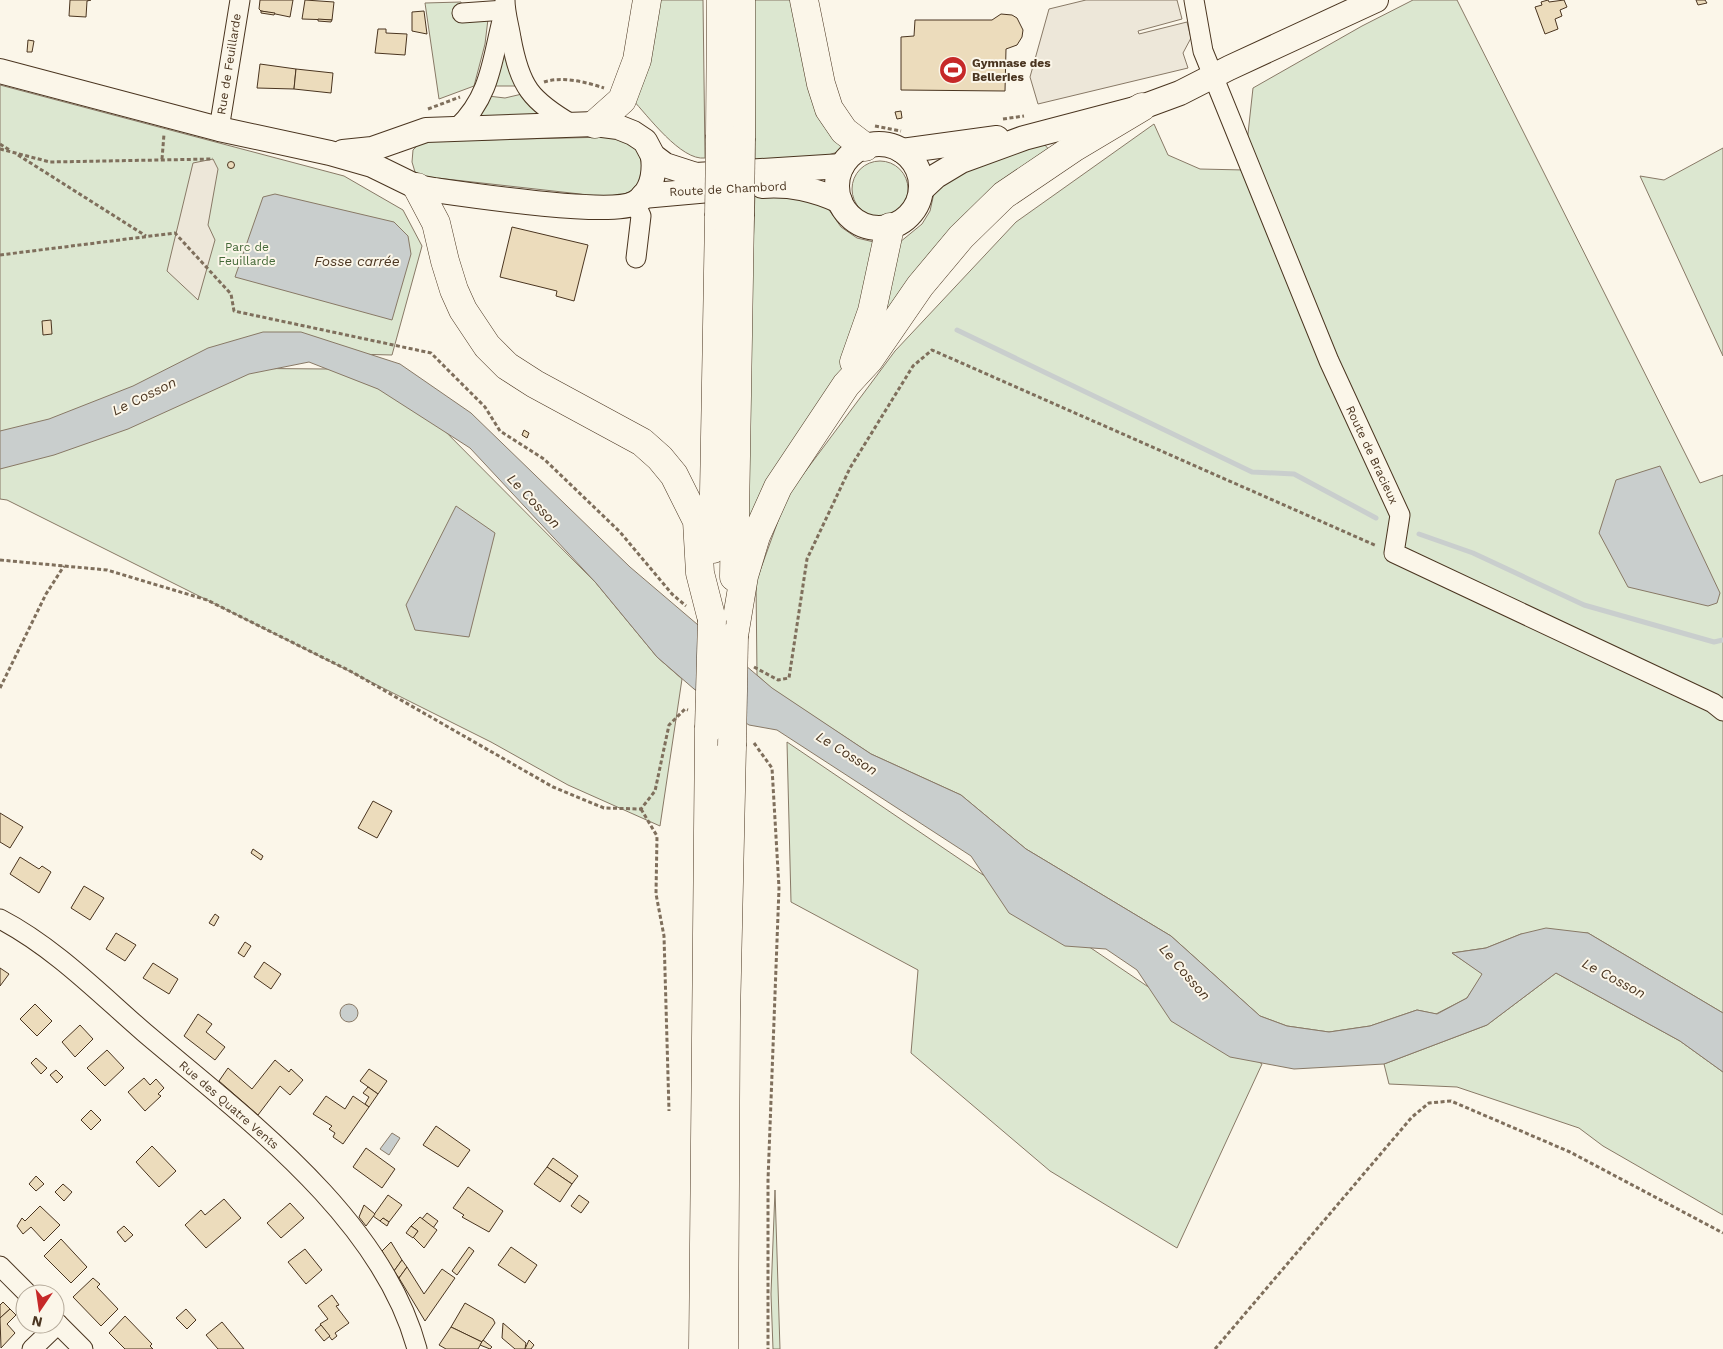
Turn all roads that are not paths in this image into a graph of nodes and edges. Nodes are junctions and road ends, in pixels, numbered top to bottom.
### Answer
1 (240, 0) edge
2 (647, 0) edge
3 (721, 0) edge
4 (741, 0) edge
5 (804, 0) edge
6 (1194, 0) edge
7 (1376, 0) edge
8 (505, 5) edge
9 (462, 13) dead end
10 (0, 71) edge
11 (1214, 77) junction
12 (1142, 107) junction
13 (584, 124) junction
14 (1024, 127) junction
15 (457, 128) junction
16 (219, 129) junction
17 (731, 136) junction
18 (405, 138) junction
19 (855, 139) junction
20 (906, 142) junction
21 (330, 152) junction
22 (653, 156) junction
23 (842, 166) junction
24 (410, 183) junction
25 (921, 190) junction
26 (639, 199) junction
27 (840, 201) junction
28 (729, 216) junction
29 (890, 227) junction
30 (636, 258) dead end
31 (846, 385) junction
32 (712, 620) junction
33 (734, 636) junction
34 (1723, 710) edge
35 (0, 919) edge
36 (0, 1266) edge
37 (18, 1284) edge
38 (65, 1331) edge
39 (45, 1334) edge
40 (414, 1343) edge
41 (32, 1349) edge
42 (83, 1349) edge
43 (703, 1349) edge
44 (724, 1349) edge

1 - 16 street, Rue de Feuillarde
2 - 13 highway
3 - 17 highway
4 - 17 highway
5 - 19 highway
6 - 11 street
7 - 11 main road
8 - 9 street
8 - 13 street
8 - 15 street
10 - 16 main road
11 - 12 main road
11 - 34 street, Route de Bracieux
12 - 14 main road
12 - 31 highway
13 - 15 main road
13 - 22 main road
14 - 20 main road
14 - 25 main road
15 - 18 main road
16 - 21 main road
17 - 28 highway, bridge
18 - 21 main road
18 - 24 main road
19 - 20 main road
19 - 23 main road
20 - 25 main road
21 - 24 main road
22 - 23 main road
22 - 26 main road
23 - 27 main road
24 - 26 main road, Route de Chambord
24 - 32 highway
25 - 29 main road
26 - 27 main road, Route de Chambord
26 - 30 street
27 - 29 main road
28 - 32 highway
28 - 33 highway
29 - 31 highway
31 - 33 highway
32 - 43 highway, bridge
33 - 44 highway, bridge
35 - 40 street, Rue des Quatre Vents
36 - 37 street
38 - 42 street
39 - 41 street

